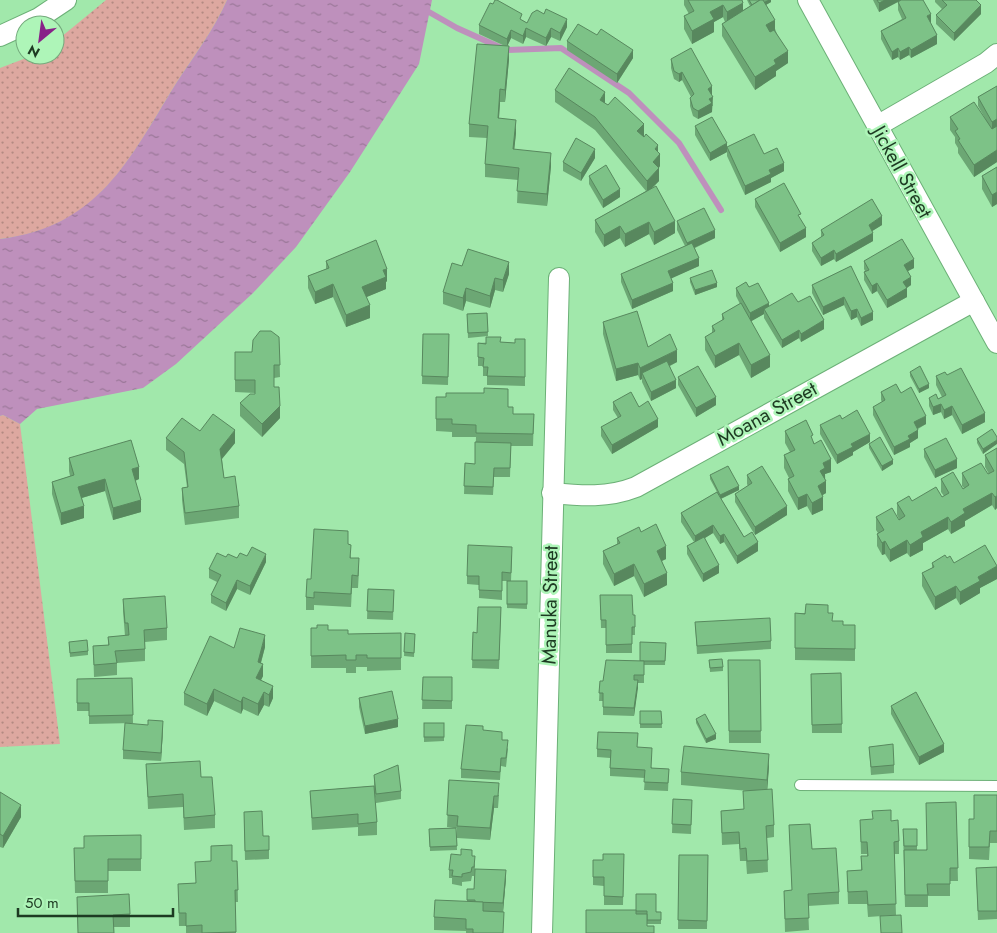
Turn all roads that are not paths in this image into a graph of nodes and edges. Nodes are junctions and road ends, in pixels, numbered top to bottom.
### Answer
1 (66, 0) edge
2 (808, 0) edge
3 (0, 36) edge
4 (997, 54) edge
5 (877, 126) junction
6 (559, 278) dead end
7 (974, 301) junction
8 (997, 344) edge
9 (552, 493) junction
10 (800, 785) dead end
11 (997, 786) edge
12 (542, 933) edge

1 - 3 street
2 - 5 street, Jickell Street
4 - 5 street
5 - 7 street, Jickell Street
6 - 9 street, Manuka Street
7 - 8 street, Jickell Street
7 - 9 street, Moana Street
9 - 12 street, Manuka Street
10 - 11 lane

